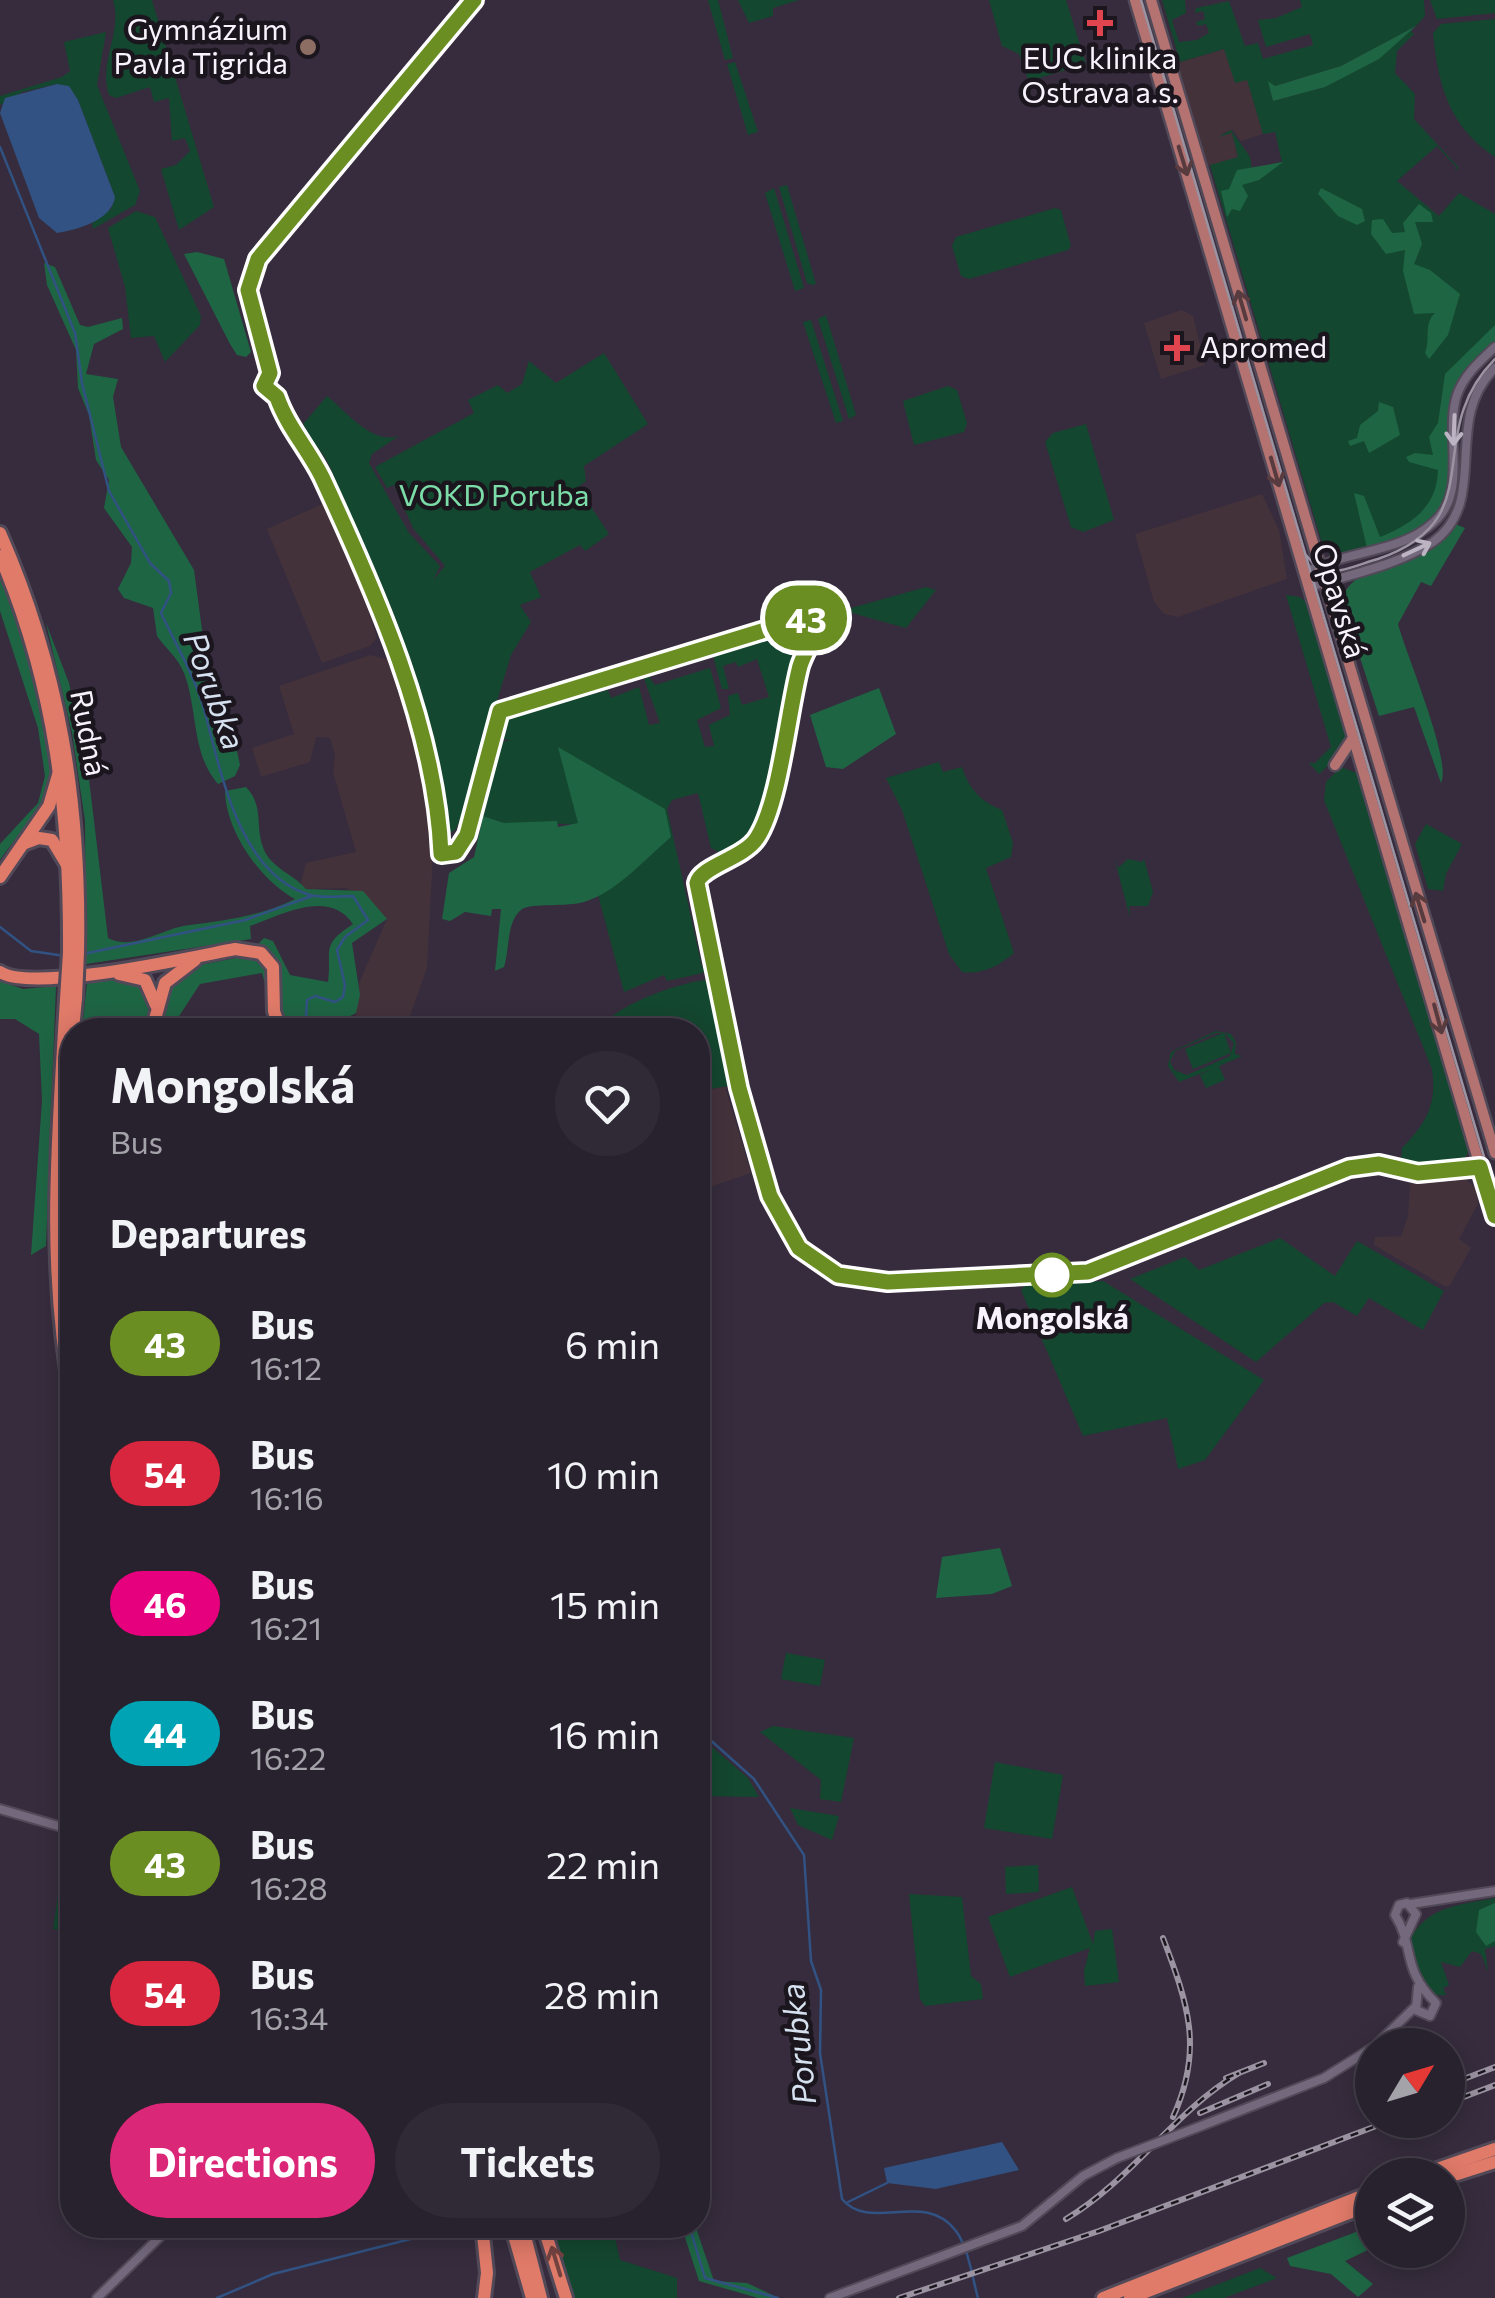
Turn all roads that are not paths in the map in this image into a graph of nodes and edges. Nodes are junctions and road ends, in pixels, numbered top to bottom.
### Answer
1 (1136, 0) edge
2 (1151, 0) edge
3 (1495, 346) edge
4 (1495, 368) edge
5 (0, 533) edge
6 (0, 556) edge
7 (1313, 568) junction
8 (1318, 584) junction
9 (1354, 737) junction
10 (58, 753) junction
11 (1364, 770) junction
12 (18, 846) junction
13 (0, 877) edge
14 (70, 877) junction
15 (74, 952) junction
16 (202, 955) junction
17 (158, 963) junction
18 (0, 972) edge
19 (88, 974) junction
20 (71, 999) junction
21 (156, 1008) junction
22 (70, 1018) edge
23 (73, 1018) edge
24 (154, 1018) edge
25 (277, 1018) edge
26 (1492, 1140) edge
27 (1495, 1153) edge
28 (1495, 1217) edge
29 (60, 1229) edge
30 (60, 1238) edge
31 (59, 1250) junction
32 (60, 1268) edge
33 (0, 1809) edge
34 (60, 1826) edge
35 (1495, 1890) edge
36 (1440, 1901) junction
37 (1410, 1904) junction
38 (1412, 1921) junction
39 (1400, 1922) junction
40 (1403, 1942) junction
41 (1396, 2028) edge
42 (1355, 2058) edge
43 (1495, 2149) edge
44 (1465, 2159) edge
45 (1495, 2162) edge
46 (1465, 2172) edge
47 (1355, 2199) edge
48 (1355, 2211) edge
49 (159, 2238) edge
50 (484, 2238) edge
51 (515, 2238) edge
52 (526, 2238) edge
53 (547, 2238) edge
54 (97, 2298) edge
55 (484, 2298) edge
56 (532, 2298) edge
57 (542, 2298) edge
58 (566, 2298) edge
59 (830, 2298) edge
60 (1103, 2298) edge
61 (1130, 2298) edge

1 -> 7 main road, Opavská
7 -> 2 main road, Opavská
3 -> 7 street
8 -> 4 street
5 - 15 highway, Rudná
6 - 10 highway, Rudná
7 - 8 main road, Opavská
8 - 9 main road, Opavská
26 -> 8 main road, Opavská
9 - 11 main road, Opavská
9 - 11 main road
10 - 12 highway
10 - 14 highway, Rudná
11 -> 28 main road, Opavská
12 - 13 highway
12 - 14 highway
14 - 15 highway, Rudná
15 - 20 highway, bridge
16 - 17 highway
16 - 21 highway
16 - 25 highway
17 - 19 highway
17 - 21 highway
18 - 19 highway
19 - 21 highway
20 - 22 highway
20 - 23 highway
21 - 24 highway
26 - 27 main road, Opavská
29 - 31 highway
30 - 31 highway
31 - 32 highway
33 - 34 street
35 - 36 street
36 - 37 street
36 - 38 street
37 - 38 street
37 - 39 street
38 - 39 street
38 - 40 street
39 - 40 street
40 - 41 street
42 - 59 street, bridge
43 - 44 highway
45 - 46 highway
47 - 60 highway
48 - 61 highway
49 - 54 street
50 - 55 highway
51 - 56 highway
52 - 57 highway
58 -> 53 highway

